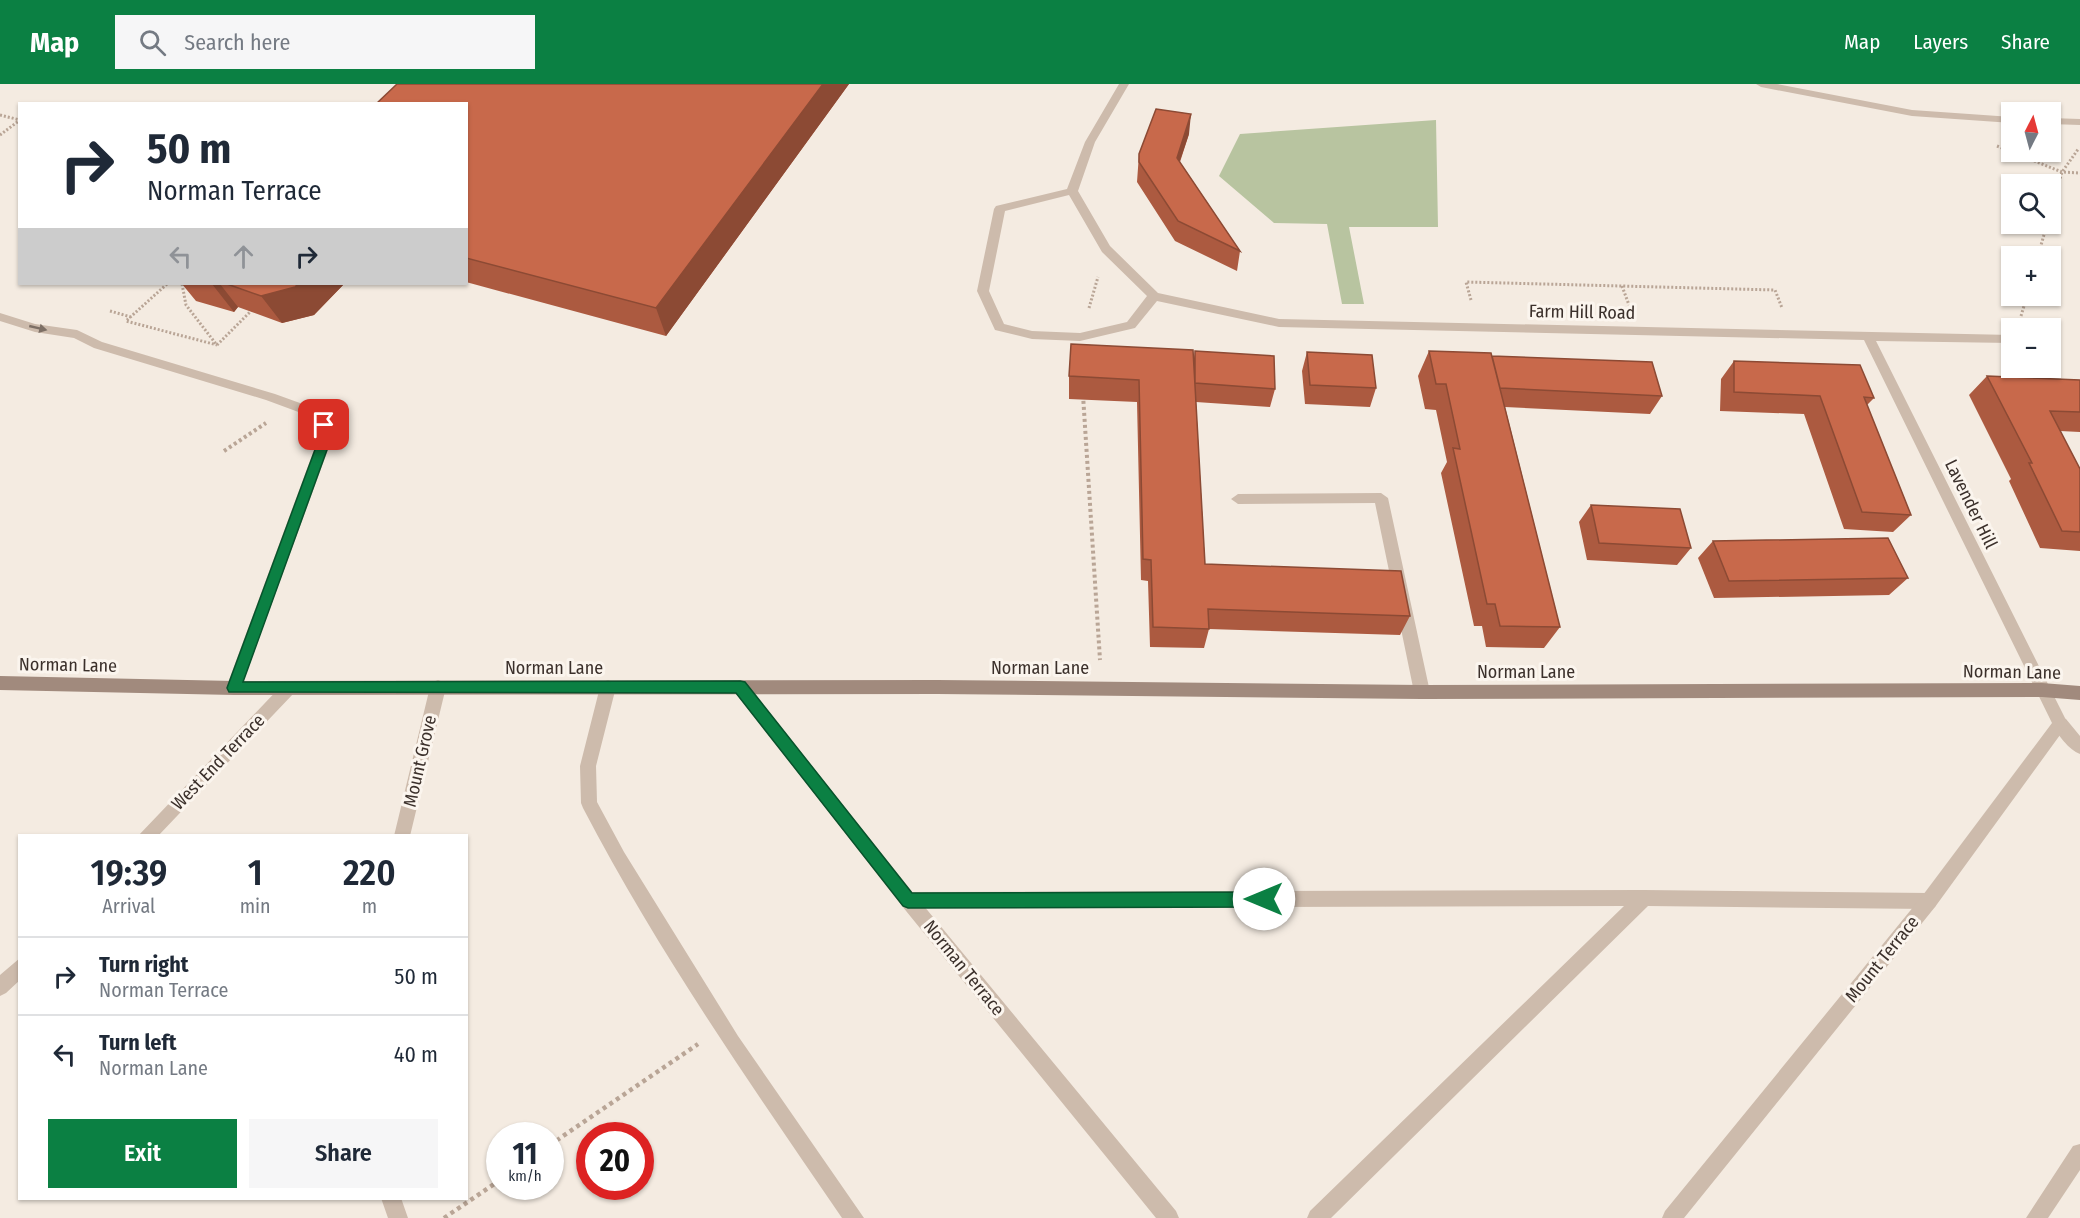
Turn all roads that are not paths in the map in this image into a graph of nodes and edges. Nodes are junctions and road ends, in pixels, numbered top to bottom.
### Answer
1 (1124, 84) edge
2 (1761, 84) edge
3 (2001, 119) edge
4 (2061, 121) edge
5 (2080, 122) edge
6 (1072, 191) junction
7 (1154, 296) junction
8 (0, 317) edge
9 (1867, 334) junction
10 (2001, 339) edge
11 (1238, 499) dead end
12 (0, 683) edge
13 (438, 687) junction
14 (608, 687) junction
15 (740, 687) junction
16 (234, 688) junction
17 (289, 688) junction
18 (2042, 690) junction
19 (1422, 692) junction
20 (2080, 693) edge
21 (2060, 724) junction
22 (2080, 747) edge
23 (148, 834) edge
24 (402, 834) edge
25 (1644, 898) junction
26 (908, 900) junction
27 (1929, 901) junction
28 (18, 969) edge
29 (0, 987) edge
30 (2080, 1153) edge
31 (392, 1200) edge
32 (398, 1218) edge
33 (854, 1218) edge
34 (1170, 1218) edge
35 (1317, 1218) edge
36 (1672, 1218) edge
37 (2036, 1218) edge

1 - 6 street
2 - 3 street
4 - 5 street
6 - 7 street
6 - 7 street
7 - 9 street, Farm Hill Road
8 -> 16 street
9 - 10 street, Farm Hill Road
9 - 18 street, Lavender Hill
11 - 19 street
12 - 16 street, Norman Lane
13 - 14 street, Norman Lane
13 - 17 street, Norman Lane
13 - 24 street, Mount Grove
14 - 15 street, Norman Lane
14 - 33 street
15 - 19 street, Norman Lane
15 - 26 street, Norman Terrace
16 - 17 street, Norman Lane
17 - 23 street, West End Terrace
18 - 19 street, Norman Lane
18 - 20 street, Norman Lane
18 - 21 street
21 - 22 street
21 - 27 street, Mount Terrace
25 - 26 street
25 - 27 street
25 - 35 street
26 - 34 street, Norman Terrace
27 - 36 street, Mount Terrace
28 - 29 street
30 - 37 street
31 - 32 street

